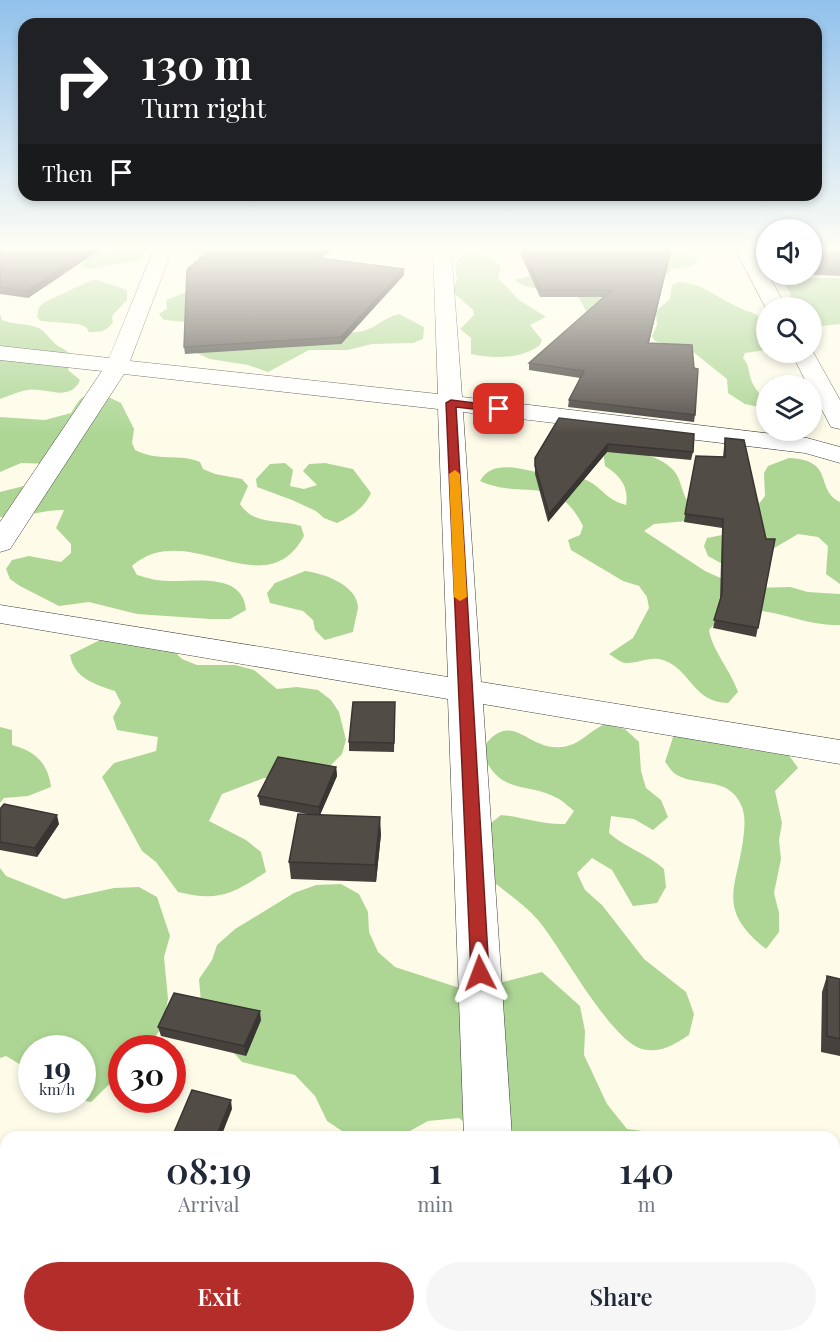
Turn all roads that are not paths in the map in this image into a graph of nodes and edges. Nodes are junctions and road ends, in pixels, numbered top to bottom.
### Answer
1 (139, 310) edge
2 (446, 310) edge
3 (0, 353) edge
4 (807, 363) edge
5 (117, 366) junction
6 (451, 403) junction
7 (840, 422) edge
8 (840, 455) edge
9 (0, 543) edge
10 (1, 617) edge
11 (465, 691) junction
12 (840, 752) edge
13 (488, 1131) edge

1 - 5 street
2 - 6 street
3 - 5 street
4 - 7 street
5 - 6 street
5 - 9 street
6 - 8 street
6 - 11 street
10 - 11 street
11 - 12 street
11 - 13 street

